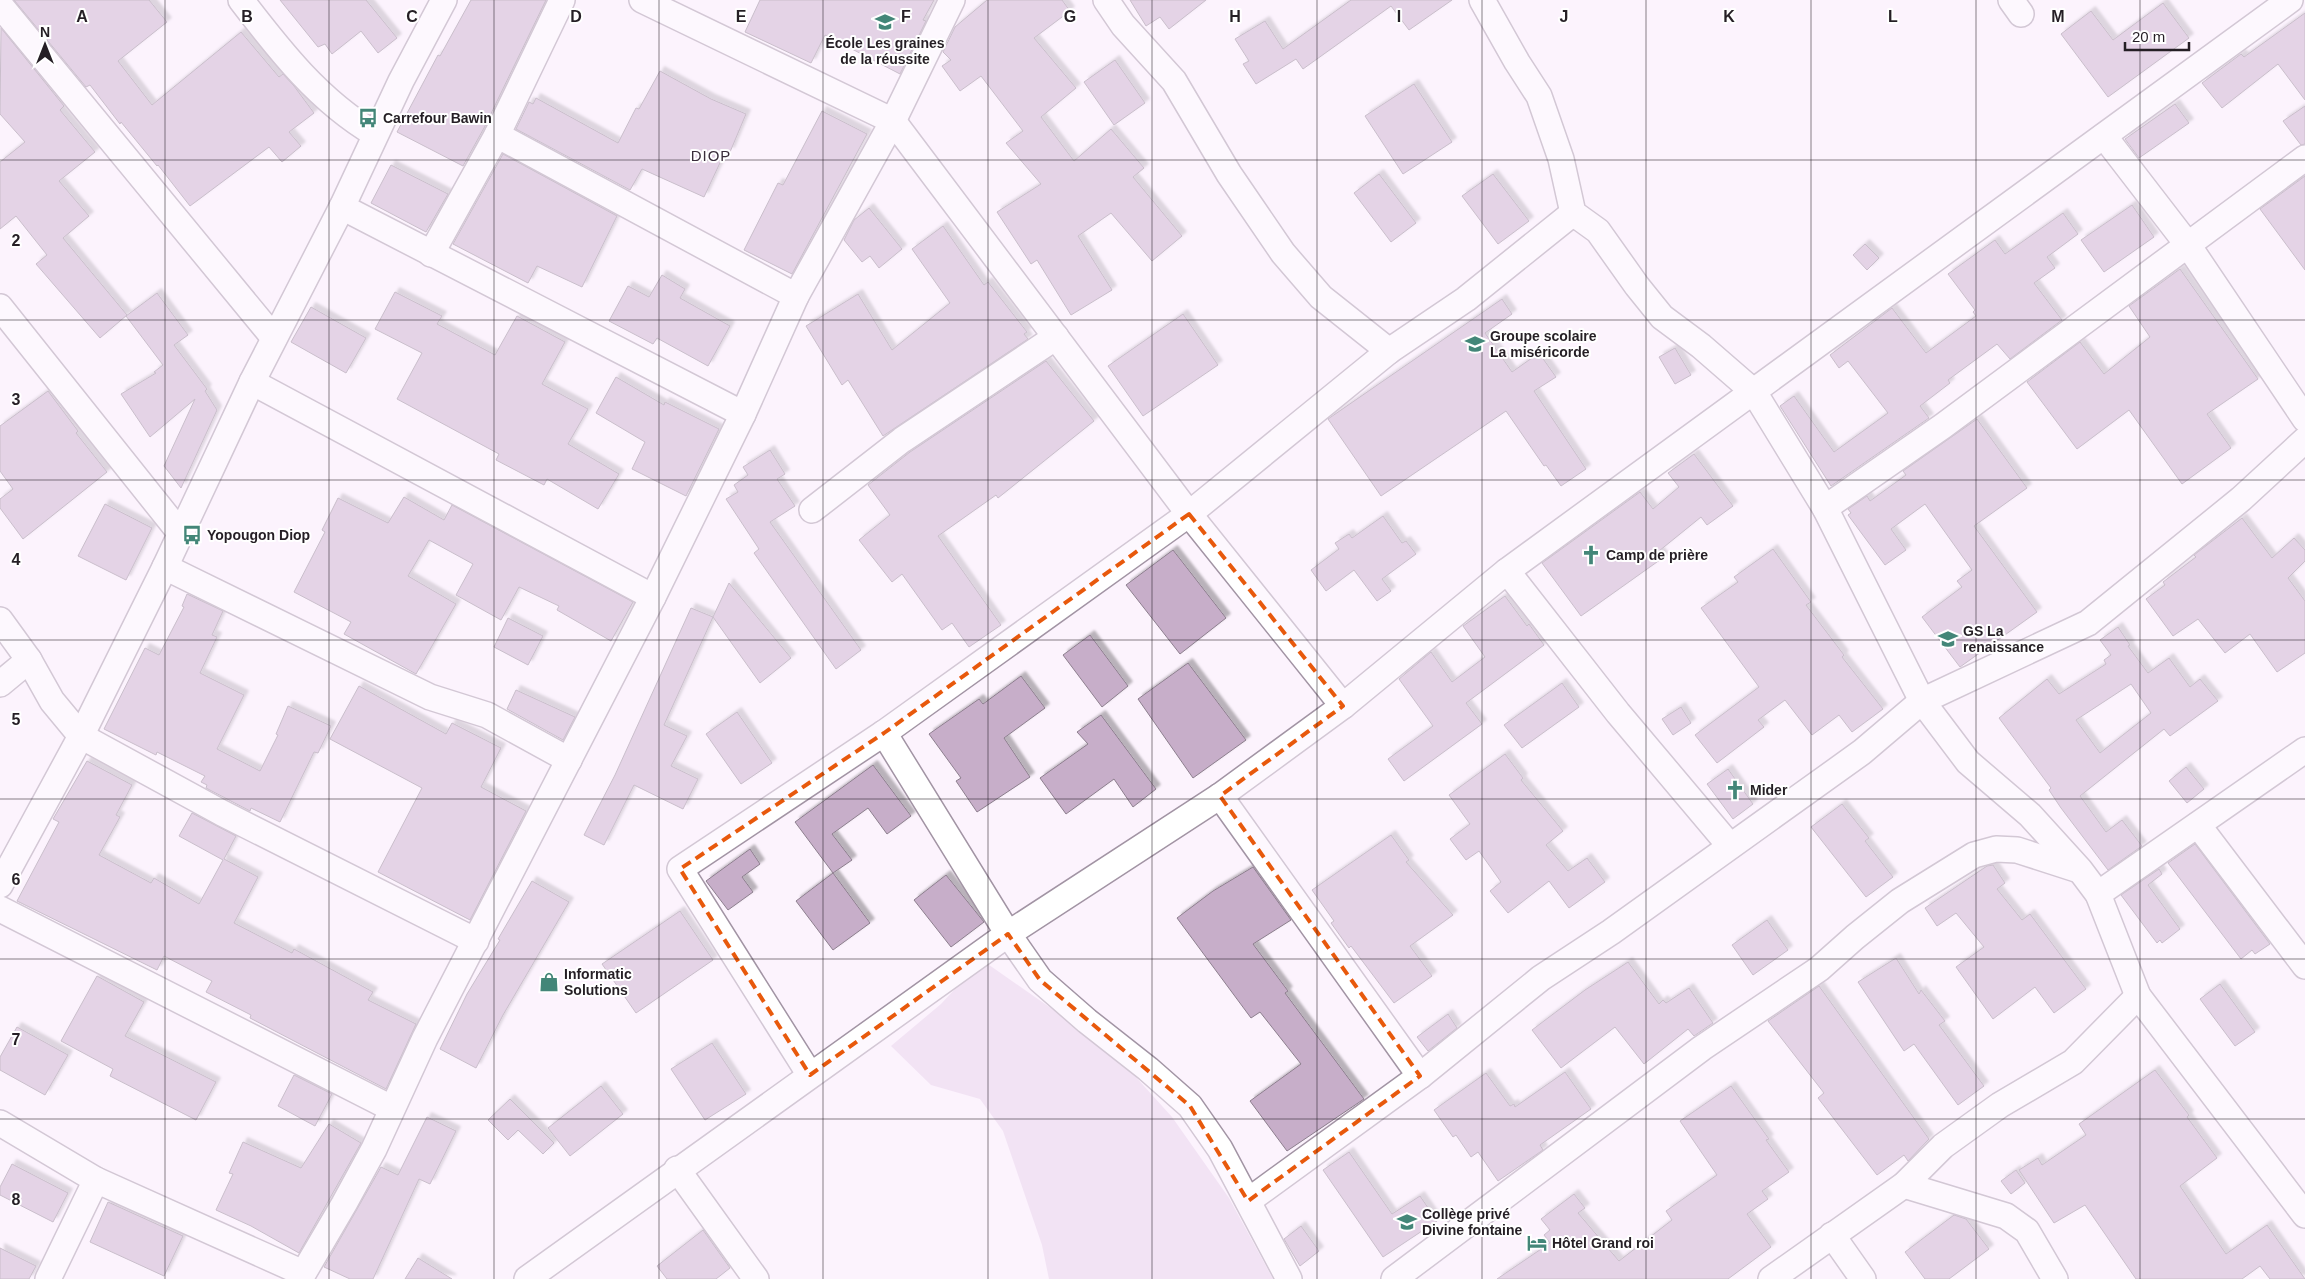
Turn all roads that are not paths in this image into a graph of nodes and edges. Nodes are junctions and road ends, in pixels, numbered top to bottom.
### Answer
1 (241, 0) edge
2 (444, 0) edge
3 (562, 0) edge
4 (642, 0) edge
5 (952, 0) edge
6 (1106, 0) edge
7 (1482, 0) edge
8 (2290, 0) edge
9 (0, 5) edge
10 (893, 121) junction
11 (375, 134) junction
12 (497, 135) junction
13 (2104, 136) junction
14 (2305, 158) edge
15 (342, 207) junction
16 (1573, 213) junction
17 (2188, 245) junction
18 (431, 254) junction
19 (796, 296) junction
20 (0, 307) edge
21 (1056, 337) junction
22 (274, 338) junction
23 (1389, 351) junction
24 (252, 382) junction
25 (1754, 392) junction
26 (743, 414) junction
27 (2305, 419) edge
28 (2305, 440) edge
29 (1825, 508) junction
30 (812, 510) dead end
31 (1189, 514) junction
32 (181, 534) junction
33 (165, 567) junction
34 (1506, 571) junction
35 (653, 597) junction
36 (0, 620) edge
37 (29, 660) junction
38 (0, 684) edge
39 (1922, 700) junction
40 (1343, 706) junction
41 (884, 733) junction
42 (81, 736) junction
43 (2305, 750) edge
44 (569, 760) junction
45 (1220, 796) junction
46 (2198, 824) junction
47 (1730, 846) junction
48 (2080, 870) junction
49 (0, 885) edge
50 (2098, 894) junction
51 (0, 910) edge
52 (1008, 934) junction
53 (476, 942) junction
54 (2305, 966) edge
55 (2138, 996) junction
56 (810, 1075) junction
57 (1420, 1076) junction
58 (391, 1108) junction
59 (0, 1123) edge
60 (677, 1169) junction
61 (96, 1180) junction
62 (1904, 1184) junction
63 (1248, 1201) junction
64 (2305, 1215) edge
65 (1832, 1235) junction
66 (302, 1276) edge
67 (750, 1277) edge
68 (48, 1279) edge
69 (527, 1279) edge
70 (1289, 1279) edge
71 (1394, 1279) edge
72 (1771, 1279) edge
73 (1863, 1279) edge
74 (2055, 1279) edge

1 - 11 street
2 - 11 street
3 - 12 street
4 - 10 street
5 - 10 street
6 - 23 street
7 - 16 street
8 - 13 street
9 - 22 street
10 - 19 street
10 - 21 street
11 - 15 street
12 - 18 street
12 - 19 street
13 - 17 street
13 - 25 street
14 - 17 street
15 - 18 street
15 - 22 street
16 - 23 street
16 - 25 street
17 - 27 street
17 - 29 street
18 - 26 street
19 - 26 street
20 - 32 street
21 - 30 street
21 - 31 street
22 - 24 street
23 - 31 street
24 - 32 street
24 - 35 street
25 - 29 street
25 - 34 street
26 - 35 street
28 - 39 street
29 - 39 street
31 - 40 street
31 - 41 street
32 - 33 street
33 - 42 street
33 - 44 street
34 - 40 street
34 - 47 street
35 - 44 street
36 - 37 street
37 - 38 street
37 - 42 street
39 - 47 street
39 - 48 street
40 - 45 street
41 - 52 street
41 - 56 street
42 - 49 street
42 - 53 street
43 - 46 street
44 - 53 street
45 - 52 street
45 - 57 street
46 - 50 street
46 - 54 street
47 - 57 street
48 - 50 street
48 - 71 street
50 - 55 street
51 - 58 street
52 - 56 street
52 - 63 street
53 - 58 street
55 - 62 street
55 - 64 street
56 - 60 street
57 - 63 street
58 - 66 street
59 - 61 street
60 - 67 street
60 - 69 street
61 - 66 street
61 - 68 street
62 - 65 street
62 - 74 street
63 - 70 street
65 - 72 street
65 - 73 street

